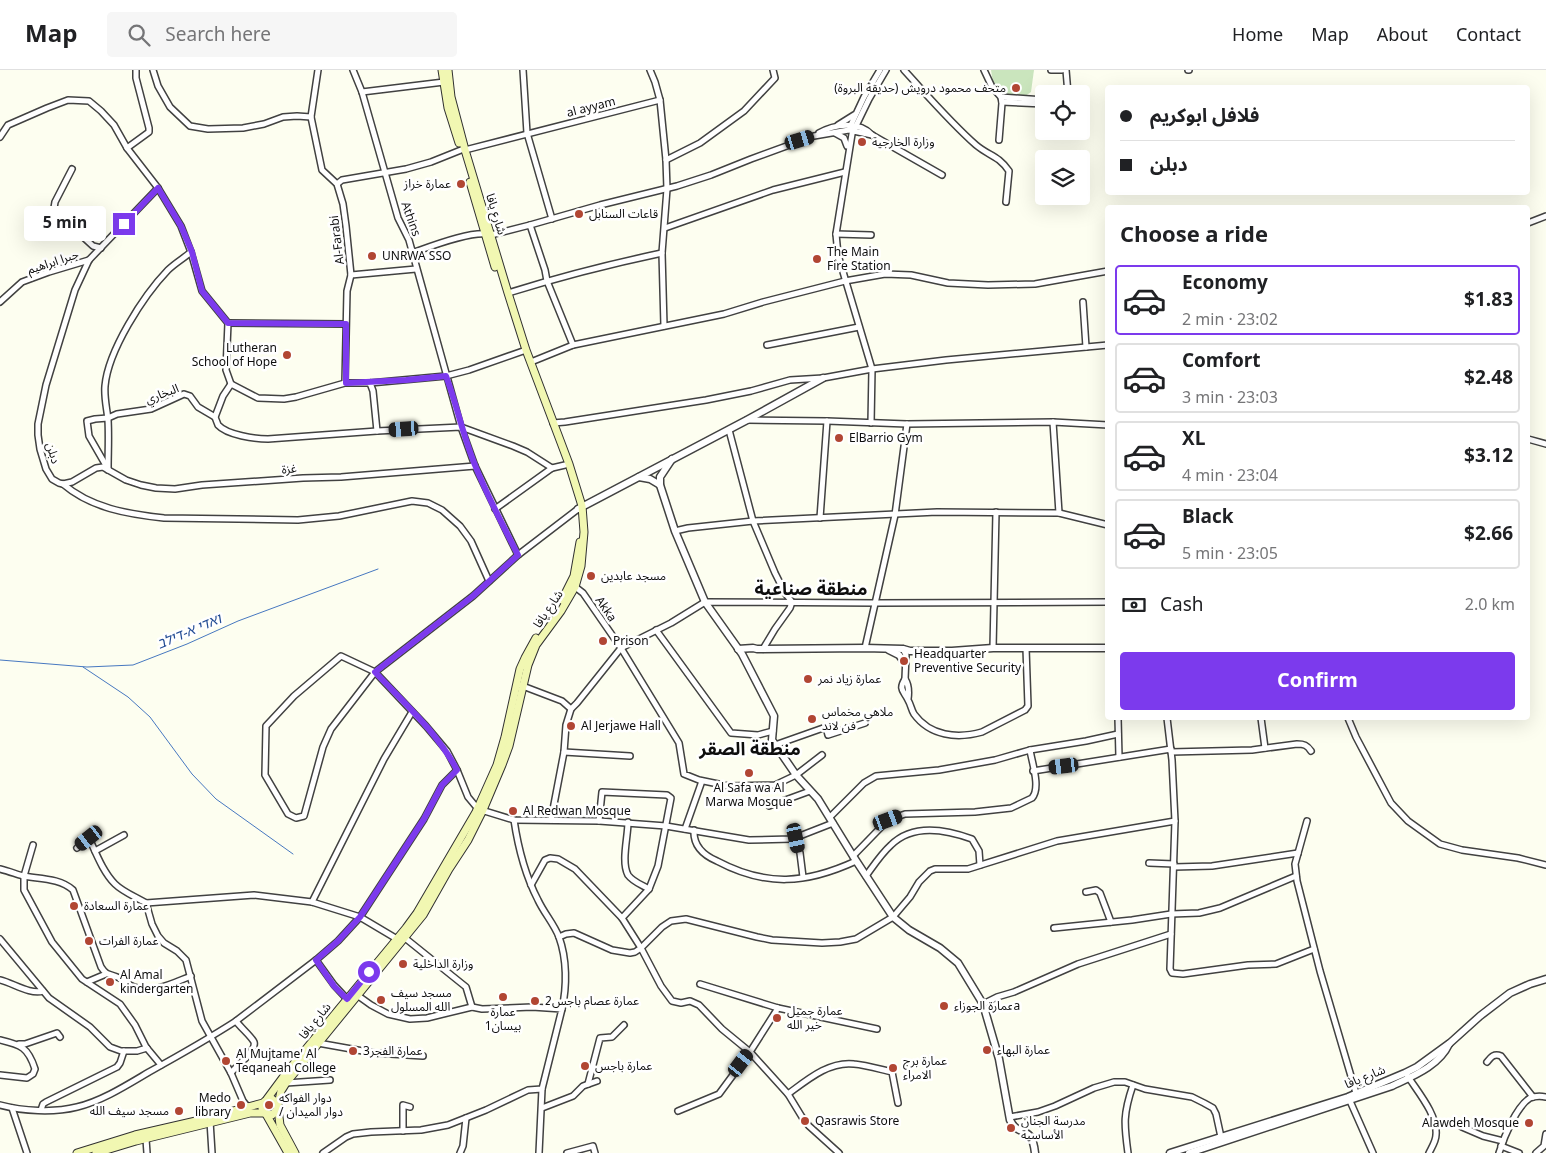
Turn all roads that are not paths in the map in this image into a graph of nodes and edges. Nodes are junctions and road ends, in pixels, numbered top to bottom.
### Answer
1 (136, 70) edge
2 (153, 70) edge
3 (318, 70) edge
4 (353, 70) edge
5 (442, 70) edge
6 (448, 70) edge
7 (523, 70) edge
8 (650, 70) edge
9 (773, 70) edge
10 (880, 70) edge
11 (886, 70) edge
12 (904, 70) edge
13 (984, 70) edge
14 (1051, 70) edge
15 (1062, 70) edge
16 (1066, 70) edge
17 (444, 82) junction
18 (1067, 85) edge
19 (362, 92) junction
20 (1002, 99) junction
21 (660, 100) junction
22 (1035, 100) edge
23 (1035, 103) edge
24 (858, 115) junction
25 (310, 117) junction
26 (835, 126) junction
27 (852, 128) junction
28 (832, 132) junction
29 (866, 132) junction
30 (528, 133) junction
31 (814, 136) junction
32 (0, 137) edge
33 (851, 140) junction
34 (998, 140) dead end
35 (847, 146) junction
36 (127, 148) junction
37 (463, 150) junction
38 (666, 160) junction
39 (72, 169) dead end
40 (384, 172) junction
41 (845, 172) junction
42 (942, 175) dead end
43 (336, 184) junction
44 (158, 188) junction
45 (667, 189) junction
46 (1006, 202) dead end
47 (1546, 216) edge
48 (552, 219) junction
49 (1530, 222) edge
50 (530, 225) junction
51 (665, 228) junction
52 (487, 234) junction
53 (836, 234) junction
54 (871, 235) dead end
55 (101, 248) junction
56 (192, 252) junction
57 (412, 253) junction
58 (662, 253) junction
59 (89, 260) junction
60 (416, 269) junction
61 (1105, 272) edge
62 (351, 274) junction
63 (546, 281) junction
64 (845, 281) junction
65 (508, 293) junction
66 (0, 302) edge
67 (1083, 302) dead end
68 (228, 323) junction
69 (346, 324) junction
70 (664, 326) junction
71 (859, 327) junction
72 (573, 345) junction
73 (767, 345) dead end
74 (1105, 345) edge
75 (1086, 347) junction
76 (524, 351) junction
77 (531, 362) junction
78 (872, 369) junction
79 (446, 376) junction
80 (823, 378) junction
81 (346, 383) junction
82 (370, 383) junction
83 (231, 384) junction
84 (215, 417) junction
85 (108, 418) junction
86 (747, 420) junction
87 (827, 421) junction
88 (1053, 422) junction
89 (553, 423) junction
90 (871, 423) junction
91 (907, 424) junction
92 (1105, 425) edge
93 (461, 427) junction
94 (729, 430) junction
95 (377, 431) junction
96 (1530, 440) edge
97 (1546, 444) edge
98 (672, 459) junction
99 (565, 465) junction
100 (475, 466) junction
101 (552, 468) junction
102 (108, 470) junction
103 (639, 477) junction
104 (63, 484) junction
105 (660, 485) junction
106 (580, 508) junction
107 (495, 509) junction
108 (996, 512) junction
109 (1059, 514) junction
110 (895, 515) junction
111 (820, 518) junction
112 (753, 521) junction
113 (1105, 524) edge
114 (675, 531) junction
115 (518, 555) junction
116 (489, 582) junction
117 (573, 586) junction
118 (706, 602) junction
119 (792, 602) junction
120 (1105, 602) edge
121 (876, 603) junction
122 (994, 603) junction
123 (656, 630) junction
124 (621, 648) junction
125 (866, 648) junction
126 (993, 648) junction
127 (1026, 648) junction
128 (1105, 648) edge
129 (738, 649) junction
130 (760, 649) junction
131 (905, 655) junction
132 (743, 656) junction
133 (375, 672) junction
134 (519, 685) junction
135 (571, 708) junction
136 (412, 712) junction
137 (1118, 720) edge
138 (1167, 720) edge
139 (1261, 720) edge
140 (1349, 720) edge
141 (866, 723) dead end
142 (772, 732) junction
143 (1118, 734) junction
144 (776, 746) junction
145 (1265, 748) junction
146 (1030, 750) junction
147 (1171, 751) junction
148 (1311, 751) dead end
149 (564, 752) junction
150 (822, 755) dead end
151 (630, 756) dead end
152 (1119, 757) junction
153 (457, 770) junction
154 (1033, 771) junction
155 (796, 775) junction
156 (702, 781) junction
157 (810, 791) junction
158 (769, 806) dead end
159 (480, 810) junction
160 (514, 820) junction
161 (551, 820) junction
162 (831, 820) junction
163 (599, 821) junction
164 (1175, 821) junction
165 (1307, 821) dead end
166 (628, 822) junction
167 (666, 826) junction
168 (685, 829) junction
169 (694, 830) junction
170 (124, 835) dead end
171 (796, 838) junction
172 (33, 845) dead end
173 (76, 848) dead end
174 (95, 851) junction
175 (1298, 853) junction
176 (854, 858) junction
177 (1149, 863) dead end
178 (980, 864) junction
179 (1174, 865) junction
180 (1546, 866) edge
181 (0, 869) edge
182 (24, 876) junction
183 (866, 876) junction
184 (1296, 876) junction
185 (803, 877) junction
186 (531, 884) junction
187 (649, 889) junction
188 (1086, 892) dead end
189 (312, 902) junction
190 (146, 903) junction
191 (1171, 914) junction
192 (360, 917) junction
193 (892, 917) junction
194 (622, 918) junction
195 (1110, 922) junction
196 (1054, 928) dead end
197 (1171, 934) junction
198 (559, 937) junction
199 (0, 938) edge
200 (405, 938) junction
201 (397, 939) junction
202 (641, 948) junction
203 (1314, 949) junction
204 (316, 960) junction
205 (106, 974) junction
206 (191, 976) junction
207 (1546, 979) edge
208 (0, 980) edge
209 (87, 982) junction
210 (700, 984) dead end
211 (43, 990) junction
212 (357, 995) junction
213 (347, 999) junction
214 (983, 1004) junction
215 (472, 1006) junction
216 (778, 1008) junction
217 (562, 1009) junction
218 (236, 1021) junction
219 (624, 1025) dead end
220 (877, 1029) dead end
221 (60, 1037) dead end
222 (212, 1037) junction
223 (0, 1040) edge
224 (318, 1043) junction
225 (19, 1044) junction
226 (147, 1048) junction
227 (124, 1051) junction
228 (750, 1052) junction
229 (423, 1056) dead end
230 (1486, 1062) dead end
231 (161, 1066) junction
232 (231, 1073) junction
233 (0, 1075) edge
234 (1407, 1076) junction
235 (330, 1080) dead end
236 (597, 1081) dead end
237 (286, 1083) junction
238 (588, 1084) junction
239 (1133, 1085) junction
240 (542, 1089) junction
241 (1356, 1093) junction
242 (788, 1094) junction
243 (240, 1096) junction
244 (1546, 1097) edge
245 (1533, 1098) junction
246 (265, 1101) junction
247 (1350, 1101) junction
248 (898, 1103) dead end
249 (0, 1105) edge
250 (251, 1107) junction
251 (278, 1107) junction
252 (410, 1107) dead end
253 (12, 1108) junction
254 (542, 1108) junction
255 (41, 1110) junction
256 (235, 1111) junction
257 (678, 1111) dead end
258 (265, 1114) junction
259 (1010, 1117) junction
260 (466, 1118) junction
261 (210, 1121) junction
262 (1462, 1127) dead end
263 (403, 1131) junction
264 (1546, 1134) edge
265 (1221, 1137) junction
266 (146, 1139) junction
267 (1502, 1143) junction
268 (1545, 1147) edge
269 (105, 1151) edge
270 (1186, 1152) edge
271 (27, 1153) edge
272 (78, 1153) edge
273 (96, 1153) edge
274 (147, 1153) edge
275 (212, 1153) edge
276 (288, 1153) edge
277 (295, 1153) edge
278 (323, 1153) edge
279 (460, 1153) edge
280 (539, 1153) edge
281 (568, 1153) edge
282 (595, 1153) edge
283 (839, 1153) edge
284 (1034, 1153) edge
285 (1128, 1153) edge
286 (1170, 1153) edge
287 (1373, 1153) edge
288 (1429, 1153) edge
289 (1499, 1153) edge
290 (1519, 1153) edge
291 (1536, 1153) edge

1 - 36 street
2 - 25 street
3 - 25 street
4 - 19 street, Athins
5 - 17 main road, شارع يافا
6 - 37 main road, شارع يافا
7 - 30 street
8 - 21 street
9 - 38 street
10 - 24 street
11 - 24 street
12 - 46 street
13 - 20 street
14 - 15 street
16 - 18 street
17 - 19 street
17 - 37 main road, شارع يافا
19 - 40 street, Athins
20 - 22 street
20 - 23 street
20 - 34 street
21 - 30 street, al ayyam
21 - 38 street
24 - 26 street
24 - 27 street
24 - 29 street
25 - 43 street
26 - 27 street
26 - 31 street
27 - 28 street
27 - 29 street
27 - 33 street
27 - 35 street
28 - 31 street
28 - 35 street
29 - 33 street
29 - 42 street
30 - 37 street, al ayyam
30 - 48 street
31 - 45 street
32 - 36 street
33 - 41 street
35 - 41 street
36 - 44 street
37 - 40 street, al ayyam
37 - 52 main road, شارع يافا
38 - 45 street
39 - 55 street
40 - 43 street, al ayyam
40 - 57 street, Athins
41 - 51 street
41 - 53 street
43 - 62 street, Al-Farabi
44 - 55 street, دبلن
44 - 56 street
45 - 48 street
45 - 51 street
47 - 49 street
48 - 50 street
50 - 52 street
50 - 63 street
51 - 58 street
52 - 57 street
52 - 65 main road, شارع يافا
52 - 76 main road, شارع يافا
53 - 54 street
53 - 64 street
55 - 59 street, دبلن
56 - 68 street
56 - 85 street
57 - 60 street, Athins
58 - 63 street
58 - 70 street
59 - 66 street, جبرا ابراهيم
59 - 104 street, دبلن
60 - 62 street
60 - 79 street, Athins
61 - 64 street
62 - 69 street, Al-Farabi
63 - 65 street
63 - 72 street
64 - 70 street
64 - 71 street
65 - 76 main road, شارع يافا
67 - 75 street
68 - 69 street
68 - 83 street
69 - 81 street, Al-Farabi
70 - 72 street
71 - 73 street
71 - 78 street
72 - 77 street
74 - 75 street
75 - 78 street
76 - 77 main road, شارع يافا
76 - 79 street
76 - 99 main road, شارع يافا
77 - 89 main road, شارع يافا
78 - 80 street
78 - 90 street
79 - 82 street
79 - 93 street, Athins
80 - 86 street
80 - 89 street
81 - 82 street
81 - 83 street
82 - 95 street
83 - 84 street
84 - 85 street, البخاري
84 - 95 street
85 - 102 street
85 - 102 street
86 - 87 street
86 - 94 street
87 - 90 street
87 - 111 street
88 - 91 street
88 - 92 street
88 - 109 street
89 - 106 main road, شارع يافا
90 - 91 street
91 - 110 street
93 - 95 street
93 - 100 street, Athins
93 - 101 street
94 - 98 street
94 - 112 street
96 - 97 street
98 - 103 street
98 - 105 street
99 - 101 street
99 - 106 main road, شارع يافا
100 - 102 street, غزة
100 - 107 street, Athins
101 - 107 street
102 - 104 street
103 - 105 street
103 - 106 street
104 - 116 street, دبلن
105 - 114 street
106 - 115 street
106 - 117 main road, شارع يافا
107 - 115 street, Athins
108 - 109 street
108 - 110 street
108 - 122 street
109 - 113 street
110 - 111 street
110 - 121 street
111 - 112 street
112 - 114 street
112 - 119 street
114 - 118 street
115 - 116 street
116 - 133 street
117 - 124 street, Akka
117 - 134 main road, شارع يافا
118 - 119 street
118 - 123 street
118 - 129 street
119 - 121 street
119 - 130 street
120 - 122 street
121 - 122 street
121 - 125 street
122 - 126 street
123 - 124 street
123 - 142 street
124 - 135 street
124 - 156 street, Akka
125 - 130 street
125 - 131 street
126 - 127 street
126 - 131 street
127 - 128 street
127 - 131 street
129 - 130 street
129 - 132 street
130 - 132 street
132 - 142 street
133 - 133 street
133 - 136 street
134 - 135 street
134 - 159 main road, شارع يافا
135 - 149 street
136 - 153 street
136 - 189 street
137 - 143 street
138 - 147 street
139 - 145 street
140 - 180 street
141 - 144 street
142 - 144 street
143 - 146 street
143 - 152 street
144 - 155 street
145 - 147 street
145 - 148 street
146 - 154 street
146 - 162 street
147 - 152 street
147 - 164 street
149 - 151 street
149 - 161 street
150 - 155 street
152 - 154 street
153 - 159 street
153 - 192 street
154 - 176 street
155 - 156 street
155 - 157 street
156 - 168 street
157 - 158 street
157 - 162 street
159 - 160 street
159 - 200 main road, شارع يافا
159 - 201 main road, شارع يافا
160 - 161 street
160 - 186 street
161 - 163 street
162 - 171 street
162 - 176 street
163 - 166 street
163 - 167 street
164 - 178 street
164 - 179 street
165 - 175 street
166 - 167 street
166 - 187 street
167 - 168 street
167 - 187 street
168 - 169 street
169 - 171 street
169 - 185 street
170 - 174 street
171 - 185 street
172 - 182 street
173 - 174 street
174 - 190 street
175 - 179 street
175 - 184 street
176 - 183 street
176 - 185 street
177 - 179 street
178 - 183 street
178 - 193 street
179 - 191 street
181 - 182 street
182 - 205 street
182 - 209 street
183 - 193 street
184 - 191 street
184 - 203 street
186 - 194 street
186 - 198 street
187 - 194 street
188 - 195 street
189 - 190 street
189 - 192 street
190 - 206 street
191 - 195 street
191 - 197 street
192 - 201 street
192 - 204 street
193 - 202 street
193 - 214 street
194 - 202 street
195 - 196 street
197 - 203 street
197 - 214 street
198 - 202 street
198 - 217 street
199 - 211 street
200 - 212 main road, شارع يافا
200 - 215 street
201 - 213 main road, شارع يافا
202 - 228 street
203 - 241 street
204 - 213 street
204 - 218 street
205 - 206 street
205 - 209 street
206 - 222 street
207 - 234 street, شارع يافا
208 - 211 street
209 - 226 street
210 - 216 street
211 - 227 street
212 - 215 street
212 - 224 main road, شارع يافا
213 - 246 main road, شارع يافا
214 - 259 street
215 - 217 street
216 - 220 street
216 - 228 street
217 - 240 street
218 - 222 street
218 - 232 street
219 - 238 street
221 - 225 street
222 - 231 street
222 - 232 street
223 - 225 street
224 - 229 street
224 - 237 main road, شارع يافا
225 - 233 street
226 - 227 street
226 - 231 street
227 - 255 street
228 - 242 street
228 - 257 street
230 - 245 street
231 - 255 street
232 - 243 street
234 - 241 street, شارع يافا
234 - 247 street
234 - 288 street
235 - 237 street
236 - 238 street
237 - 251 main road, شارع يافا
238 - 254 street
239 - 259 street
239 - 265 street
239 - 285 street
240 - 254 street
240 - 260 street
241 - 265 street, شارع يافا
242 - 248 street
242 - 283 street
243 - 250 street
243 - 256 street
244 - 245 street
245 - 267 street
246 - 250 main road
246 - 251 main road
246 - 258 main road
247 - 270 street
247 - 287 street
249 - 253 street
250 - 256 main road
251 - 258 main road
251 - 277 main road
252 - 263 street
253 - 255 street
253 - 271 street
254 - 280 street
256 - 261 main road
258 - 261 main road
258 - 276 main road
259 - 284 street
260 - 263 street
260 - 279 street
261 - 266 main road
261 - 272 main road
261 - 275 street
262 - 267 street
263 - 278 street
264 - 268 street
265 - 270 street, شارع يافا
266 - 269 main road
266 - 274 street
267 - 289 street
267 - 290 street
268 - 291 street
269 - 273 main road
270 - 286 street, شارع يافا
281 - 282 street

